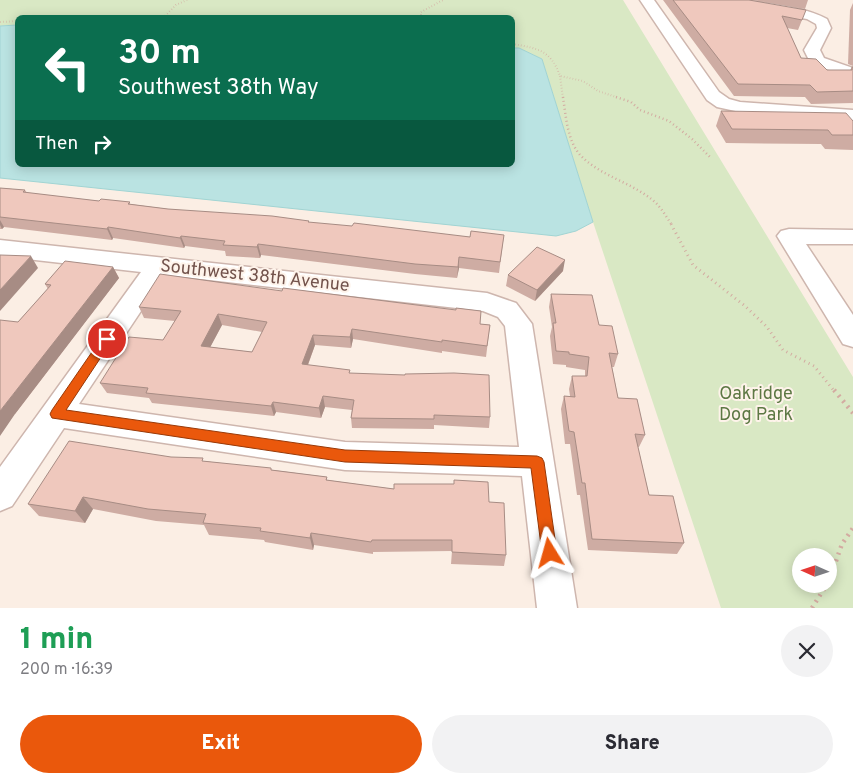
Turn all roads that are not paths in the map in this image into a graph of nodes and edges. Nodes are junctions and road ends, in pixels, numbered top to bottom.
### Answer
1 (647, 0) edge
2 (722, 0) edge
3 (853, 72) edge
4 (853, 115) edge
5 (853, 237) edge
6 (0, 248) edge
7 (158, 264) junction
8 (853, 337) edge
9 (56, 414) junction
10 (537, 462) junction
11 (0, 495) edge
12 (557, 608) edge

1 - 4 street
2 - 3 street
5 - 8 street
6 - 7 street, Southwest 38th Avenue
7 - 9 street
7 - 10 street, Southwest 38th Avenue
9 - 10 street
9 - 11 street
10 - 12 street

